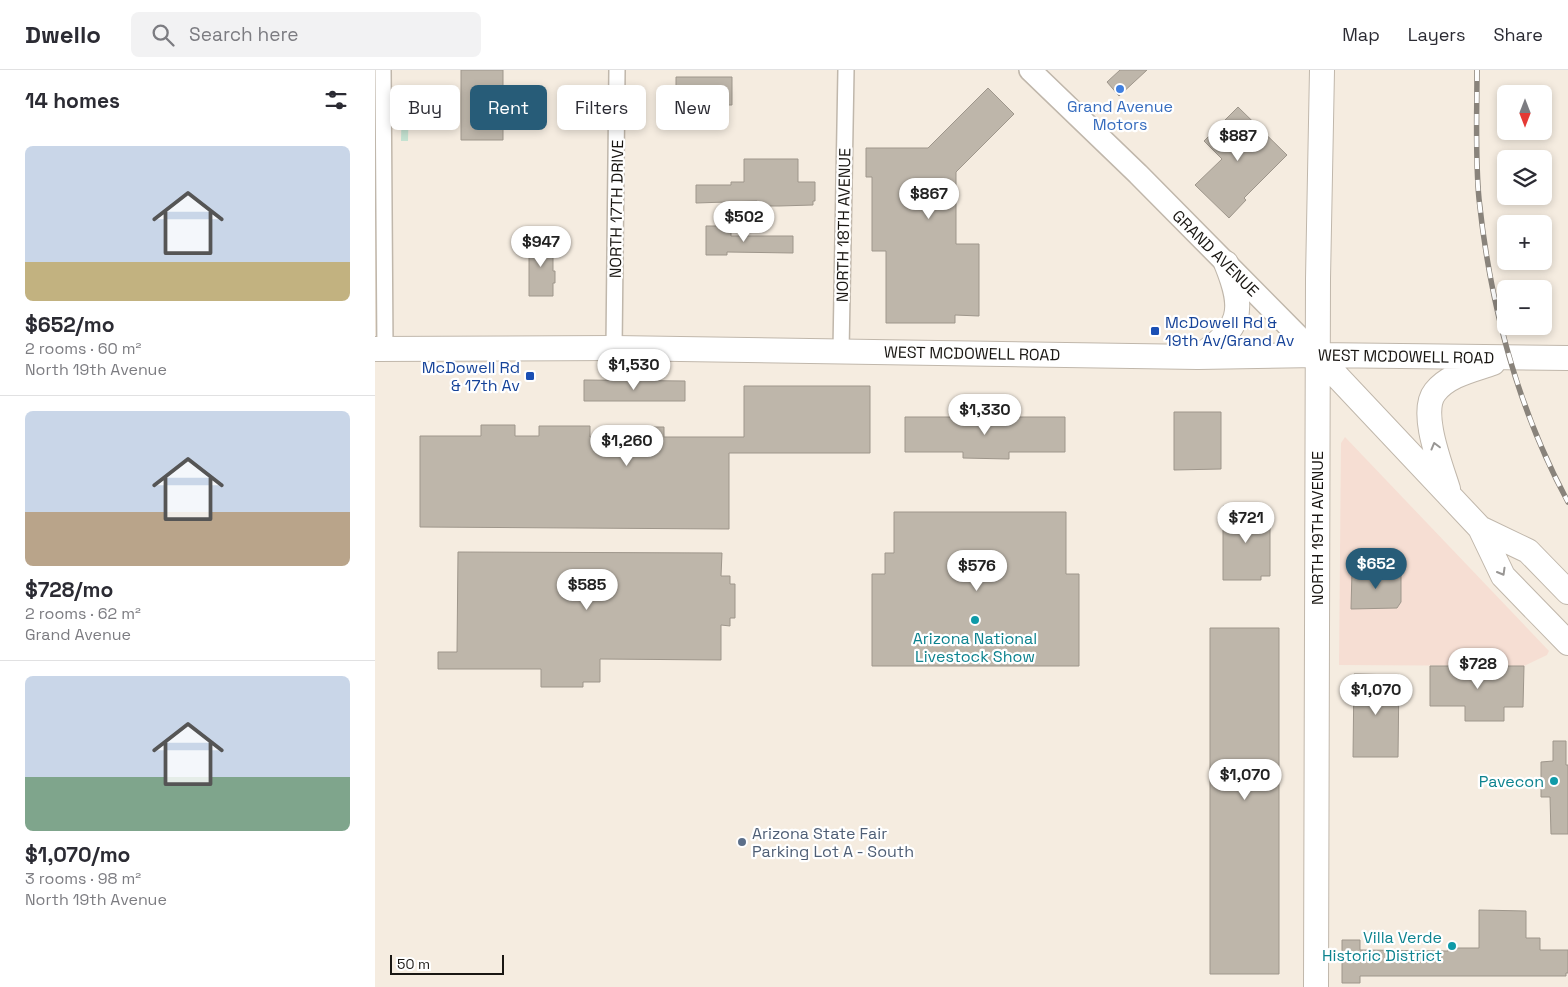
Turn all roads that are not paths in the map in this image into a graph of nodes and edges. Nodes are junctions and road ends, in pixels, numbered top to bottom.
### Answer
1 (383, 70) edge
2 (617, 70) edge
3 (846, 70) edge
4 (1030, 70) edge
5 (1322, 70) edge
6 (1226, 263) junction
7 (614, 348) junction
8 (380, 349) edge
9 (841, 351) junction
10 (1317, 355) junction
11 (1198, 357) junction
12 (1510, 357) junction
13 (1568, 358) edge
14 (1449, 493) junction
15 (1480, 528) junction
16 (1568, 592) edge
17 (1568, 642) edge
18 (1317, 987) edge

1 - 8 street
2 - 7 street, NORTH 17TH DRIVE
3 - 9 street, NORTH 18TH AVENUE
4 - 6 main road, GRAND AVENUE
5 - 10 main road, NORTH 19TH AVENUE
6 - 10 main road, GRAND AVENUE
6 - 11 main road
7 - 8 main road, WEST MCDOWELL ROAD
7 - 9 main road, WEST MCDOWELL ROAD
9 - 11 main road, WEST MCDOWELL ROAD
10 - 11 main road, WEST MCDOWELL ROAD
10 - 12 main road, WEST MCDOWELL ROAD
10 - 14 main road, GRAND AVENUE
10 - 18 main road, NORTH 19TH AVENUE
12 - 13 main road, WEST MCDOWELL ROAD
14 -> 12 main road
14 - 15 main road, GRAND AVENUE
15 - 16 main road, GRAND AVENUE
15 -> 17 main road, GRAND AVENUE

